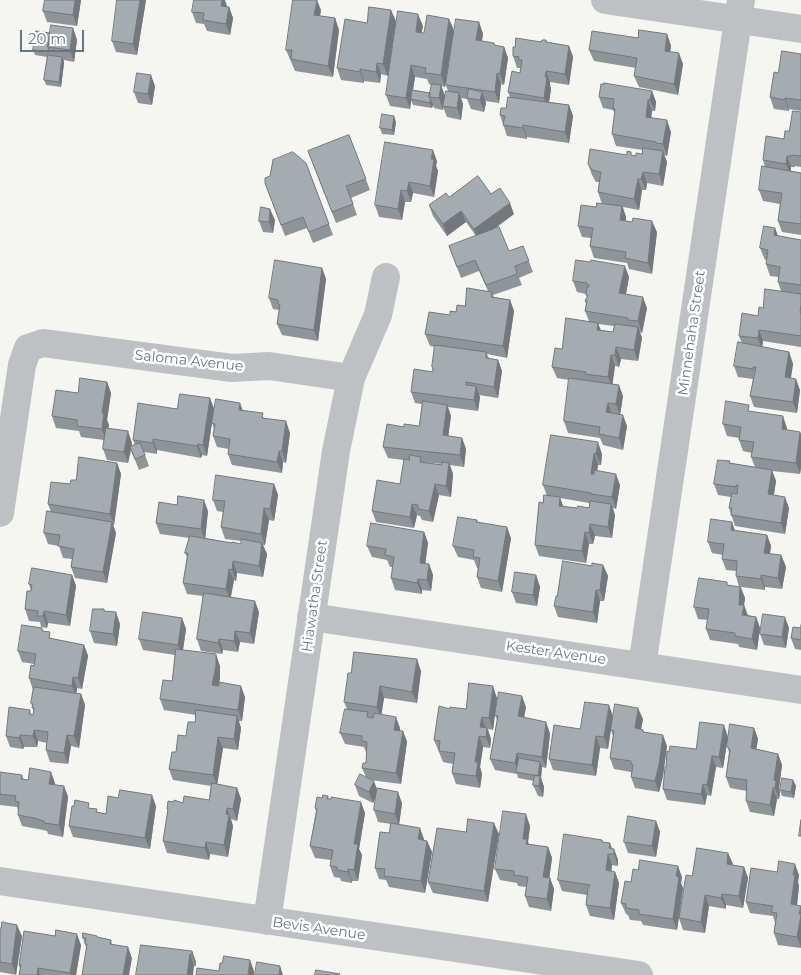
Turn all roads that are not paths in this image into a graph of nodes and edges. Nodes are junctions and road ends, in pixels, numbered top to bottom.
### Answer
1 (605, 0) edge
2 (739, 10) edge
3 (801, 29) edge
4 (386, 277) dead end
5 (351, 378) junction
6 (0, 513) edge
7 (312, 617) junction
8 (642, 666) junction
9 (801, 690) edge
10 (0, 881) edge
11 (267, 921) junction
12 (638, 975) edge

1 - 2 street
2 - 3 street
2 - 8 street, Minnehaha Street
4 - 5 street, Hiawatha Street
5 - 6 street, Saloma Avenue
5 - 7 street, Hiawatha Street
7 - 8 street, Kester Avenue
7 - 11 street, Hiawatha Street
8 - 9 street, Kester Avenue
10 - 11 street, Bevis Avenue
11 - 12 street, Bevis Avenue

